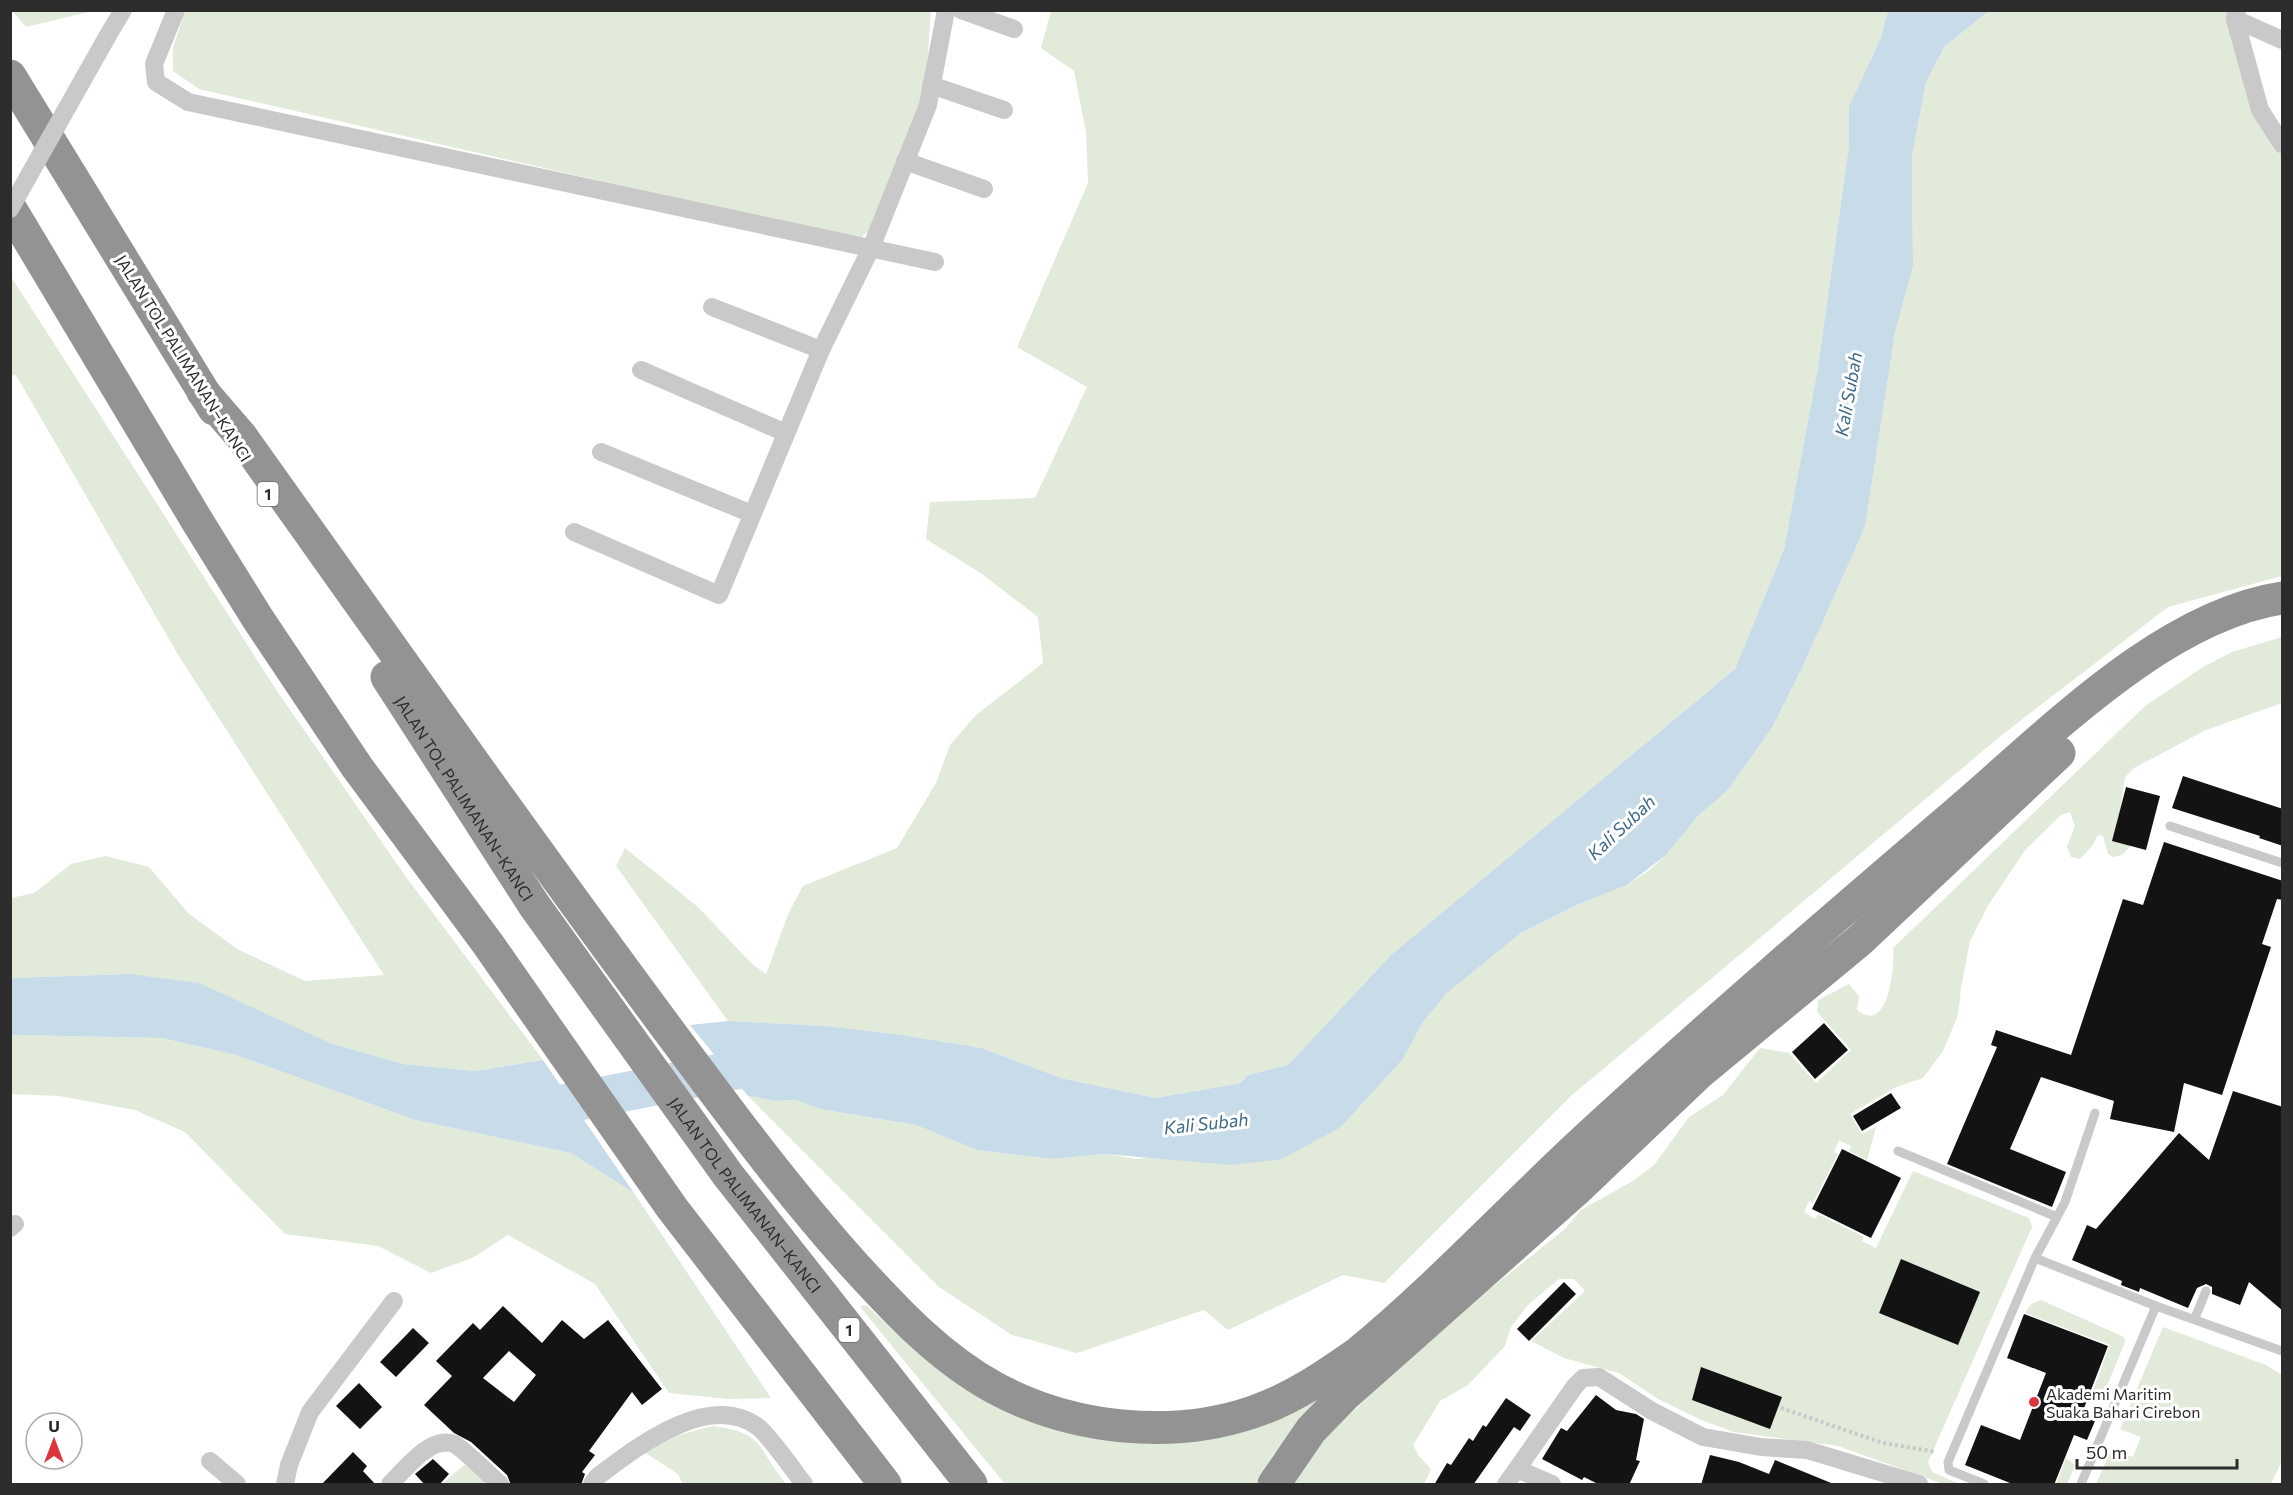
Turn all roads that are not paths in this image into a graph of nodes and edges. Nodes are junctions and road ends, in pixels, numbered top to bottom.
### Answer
1 (123, 10) edge
2 (176, 10) edge
3 (946, 10) edge
4 (961, 10) edge
5 (2236, 15) edge
6 (1014, 30) dead end
7 (2283, 40) edge
8 (10, 76) edge
9 (931, 85) junction
10 (1004, 110) dead end
11 (2283, 144) edge
12 (905, 161) junction
13 (984, 189) dead end
14 (10, 209) edge
15 (871, 249) junction
16 (935, 262) dead end
17 (712, 307) dead end
18 (820, 350) junction
19 (641, 370) dead end
20 (203, 392) junction
21 (786, 433) junction
22 (601, 452) dead end
23 (752, 514) junction
24 (574, 532) dead end
25 (2283, 598) edge
26 (2283, 612) edge
27 (2170, 826) dead end
28 (2283, 862) edge
29 (2095, 1113) dead end
30 (1898, 1151) dead end
31 (2057, 1217) junction
32 (2034, 1258) junction
33 (2206, 1291) dead end
34 (394, 1301) dead end
35 (2156, 1306) junction
36 (2195, 1318) junction
37 (2283, 1351) edge
38 (210, 1461) dead end
39 (1517, 1469) junction
40 (1896, 1480) edge
41 (237, 1485) edge
42 (285, 1485) edge
43 (390, 1485) edge
44 (500, 1485) edge
45 (592, 1485) edge
46 (804, 1485) edge
47 (885, 1485) edge
48 (971, 1485) edge
49 (1274, 1485) edge
50 (1506, 1485) edge
51 (1552, 1485) edge
52 (1919, 1485) edge
53 (1984, 1485) edge
54 (2081, 1485) edge

1 - 14 street, bridge
2 - 15 street
3 - 9 street
4 - 6 street
5 - 7 street
5 - 11 street
8 - 20 highway, JALAN TOL PALIMANAN–KANCI / 1
9 - 10 street
9 - 12 street
12 - 13 street
12 - 15 street
14 - 47 highway
15 - 16 street
15 - 18 street
17 - 18 street
18 - 21 street
19 - 21 street
20 - 25 highway
20 - 48 highway, JALAN TOL PALIMANAN–KANCI / 1
21 - 23 street
22 - 23 street
23 - 24 street
26 - 49 highway
27 - 28 lane
29 - 31 lane
30 - 31 lane
31 - 32 lane
32 - 35 lane
32 - 53 lane
33 - 36 lane
34 - 42 street
35 - 36 lane
35 - 54 lane
36 - 37 lane
38 - 41 street
39 - 40 street
39 - 50 street
39 - 51 street
40 - 52 street
43 - 44 street
45 - 46 street

